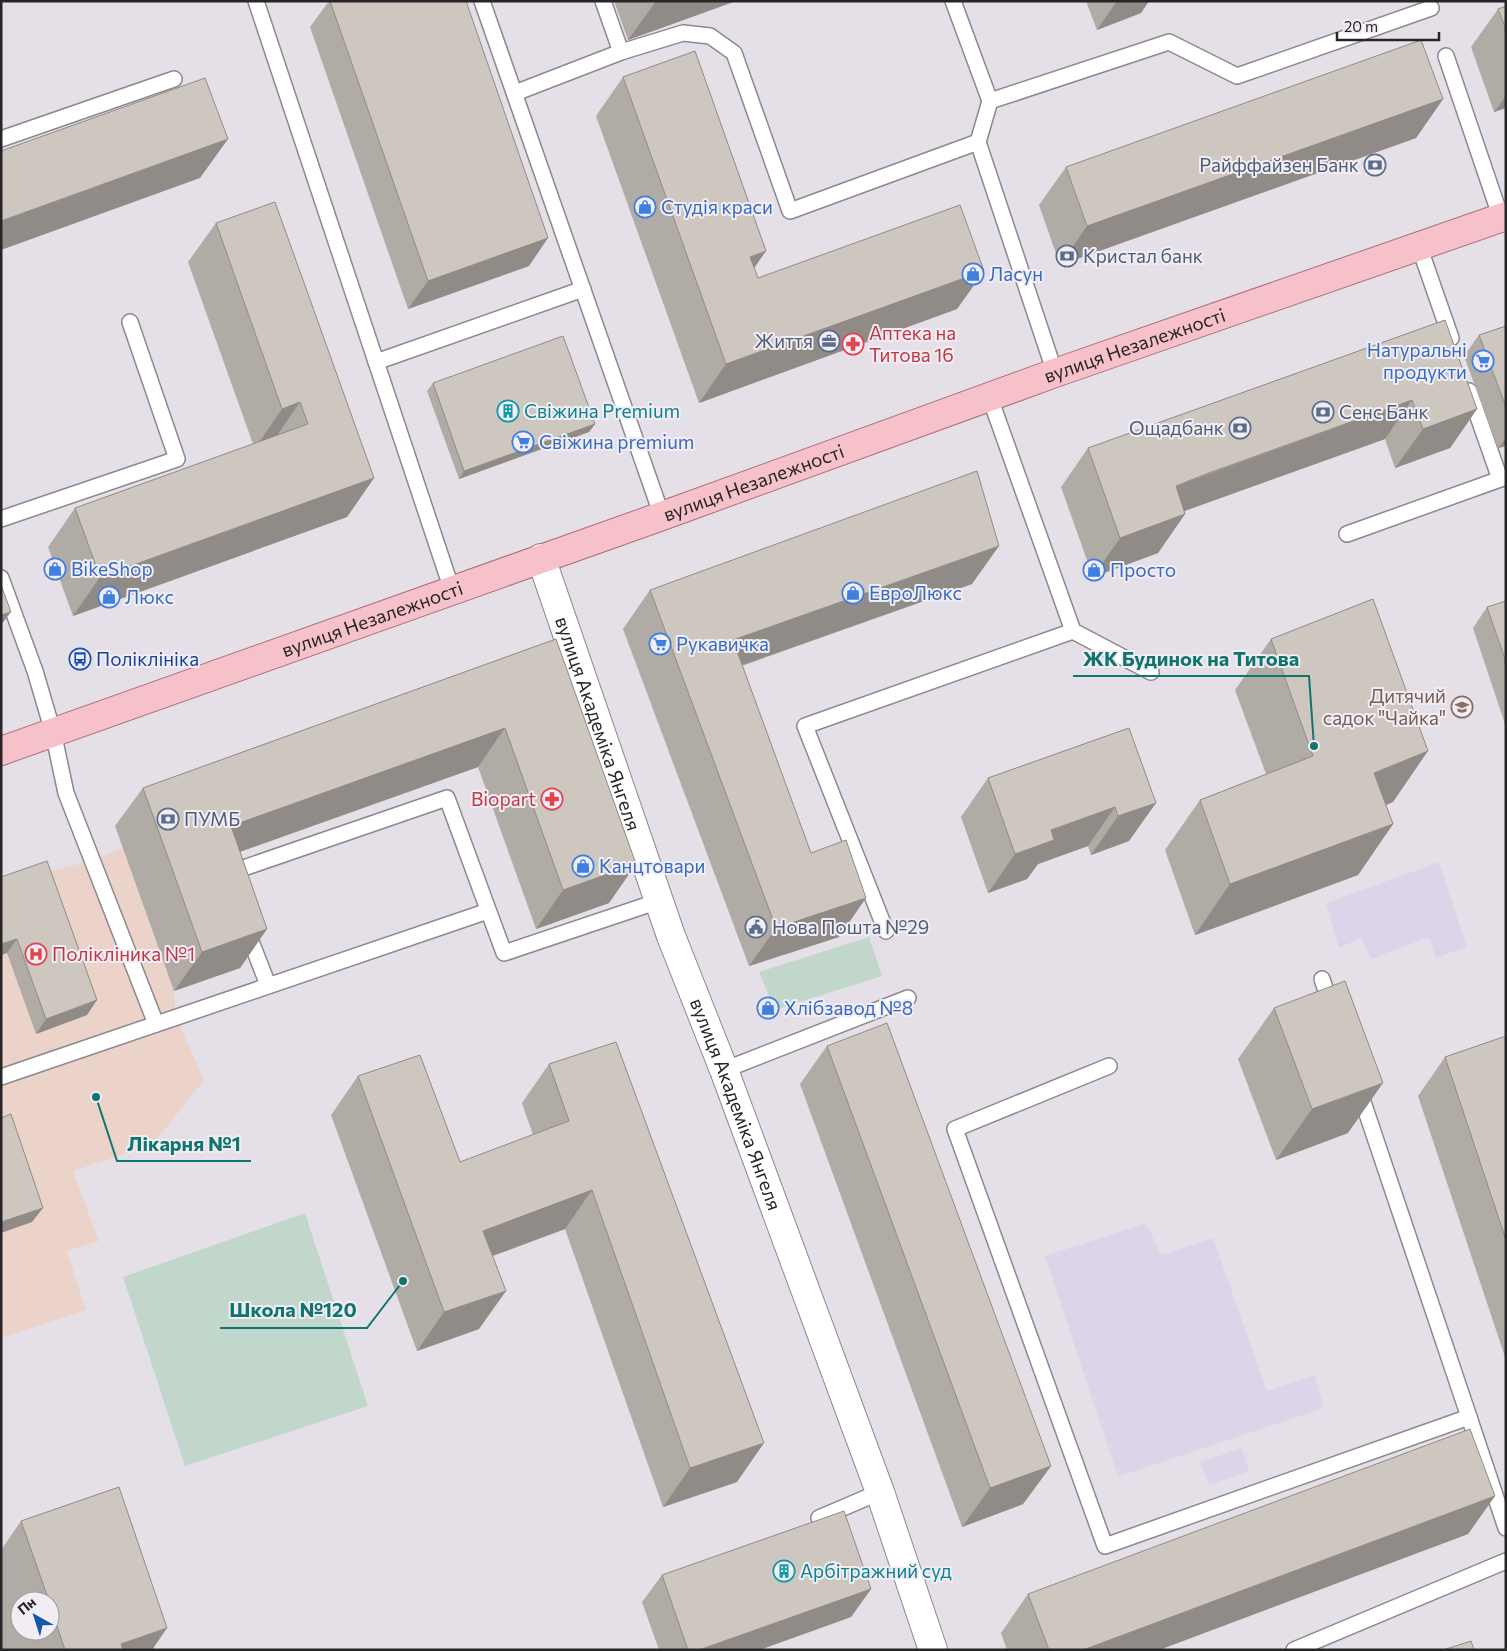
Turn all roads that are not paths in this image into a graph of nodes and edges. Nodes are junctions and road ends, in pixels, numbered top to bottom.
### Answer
1 (256, 1) edge
2 (482, 1) edge
3 (603, 1) edge
4 (953, 1) edge
5 (1431, 8) dead end
6 (621, 52) junction
7 (1446, 56) dead end
8 (174, 79) dead end
9 (514, 93) junction
10 (990, 101) junction
11 (1, 139) edge
12 (978, 142) junction
13 (1503, 217) edge
14 (1419, 246) junction
15 (583, 289) junction
16 (130, 322) dead end
17 (1455, 349) edge
18 (376, 362) junction
19 (1055, 373) junction
20 (1464, 377) edge
21 (990, 398) junction
22 (1503, 478) edge
23 (662, 516) junction
24 (1, 519) edge
25 (1347, 534) dead end
26 (541, 558) junction
27 (1, 578) edge
28 (452, 590) junction
29 (1073, 631) junction
30 (1151, 672) dead end
31 (53, 732) junction
32 (1, 751) edge
33 (229, 884) edge
34 (660, 901) junction
35 (488, 911) junction
36 (243, 921) edge
37 (886, 931) dead end
38 (1322, 979) dead end
39 (268, 985) junction
40 (908, 998) dead end
41 (156, 1024) junction
42 (1337, 1024) edge
43 (1109, 1066) dead end
44 (724, 1070) junction
45 (1, 1077) edge
46 (1355, 1078) edge
47 (1469, 1417) junction
48 (880, 1492) junction
49 (819, 1518) edge
50 (1506, 1528) edge
51 (1506, 1561) edge
52 (1309, 1647) edge
53 (933, 1650) edge
54 (1294, 1650) edge

1 - 18 lane
2 - 9 lane
3 - 6 lane
4 - 10 lane
5 - 10 lane
6 - 9 lane
6 - 12 lane
7 - 13 lane
8 - 11 lane
9 - 15 lane
10 - 12 lane
12 - 19 lane
13 - 14 main road, вулиця Незалежності
14 - 17 lane
14 - 19 main road, вулиця Незалежності
15 - 18 lane
15 - 23 lane
16 - 24 lane
18 - 28 lane
19 - 21 main road, вулиця Незалежності
20 - 22 lane
21 - 23 main road, вулиця Незалежності
21 - 29 lane
22 - 25 lane
23 - 26 main road, вулиця Незалежності
26 - 28 main road, вулиця Незалежності
26 - 34 street, вулиця Академіка Янгеля
27 - 31 lane
28 - 31 main road, вулиця Незалежності
29 - 30 lane
29 - 37 lane
31 - 32 main road, вулиця Незалежності
31 - 41 lane
33 - 35 lane
34 - 35 lane
34 - 44 street, вулиця Академіка Янгеля
35 - 39 lane
36 - 39 lane
38 - 42 lane
39 - 41 lane
40 - 44 lane
41 - 45 lane
43 - 47 lane
44 - 48 street, вулиця Академіка Янгеля
46 - 47 lane
47 - 50 lane
48 - 49 lane
48 - 53 street, вулиця Академіка Янгеля
51 - 52 lane
52 - 54 lane

